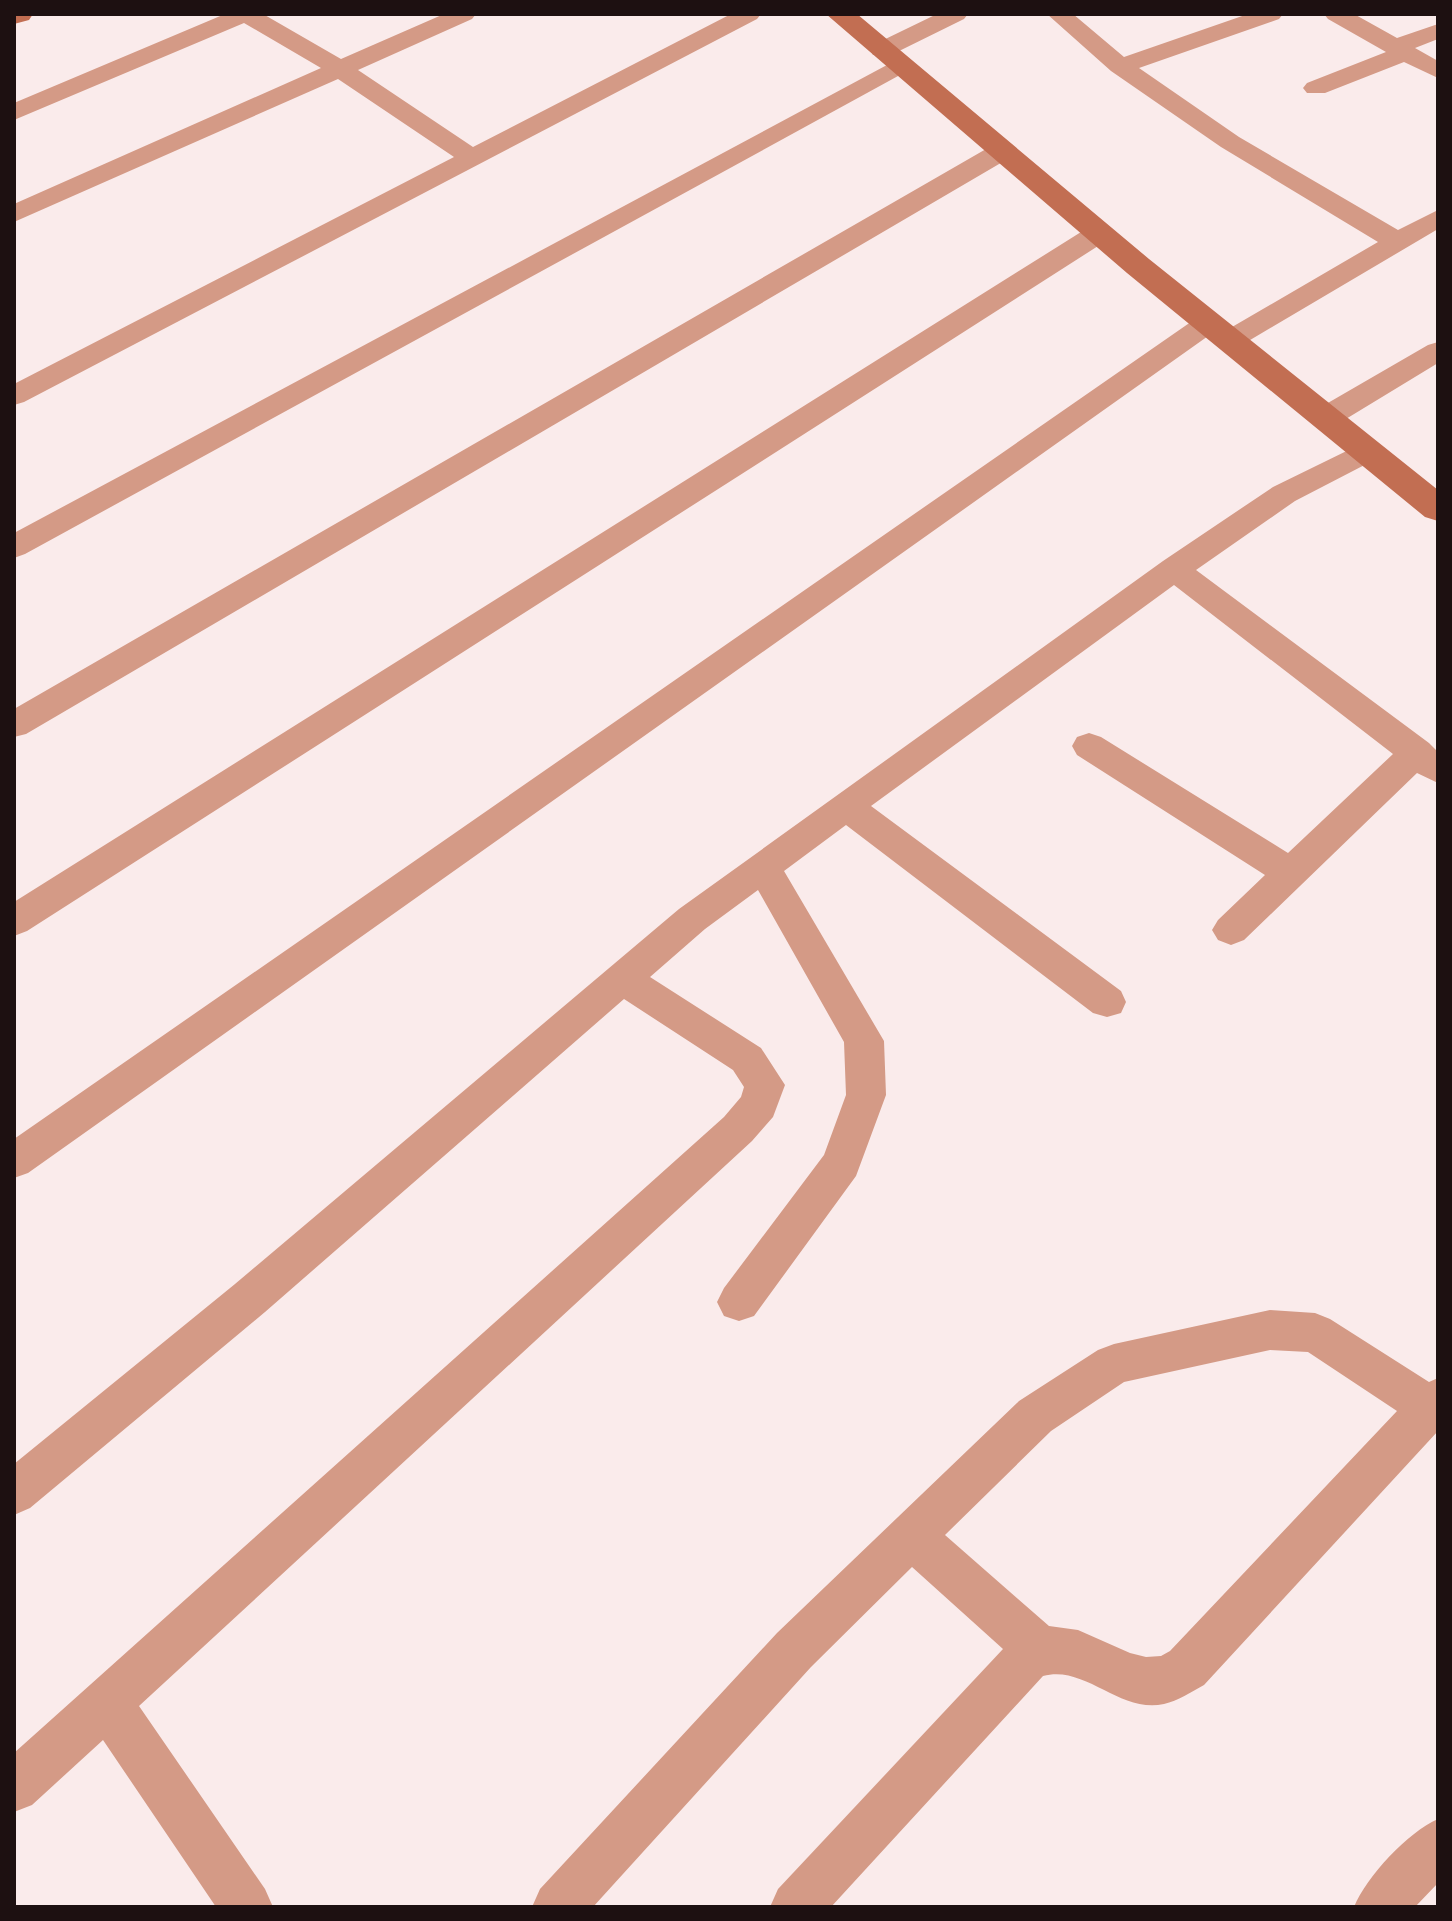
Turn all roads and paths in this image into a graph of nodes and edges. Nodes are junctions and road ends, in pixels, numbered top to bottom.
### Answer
1 (245, 14) edge
2 (464, 14) edge
3 (749, 14) edge
4 (840, 14) edge
5 (956, 14) edge
6 (1059, 14) edge
7 (1271, 14) edge
8 (1336, 14) edge
9 (1438, 31) edge
10 (1401, 50) junction
11 (891, 57) junction
12 (1120, 66) junction
13 (340, 69) junction
14 (1438, 71) edge
15 (1316, 88) dead end
16 (14, 112) edge
17 (1002, 151) junction
18 (471, 157) junction
19 (14, 214) edge
20 (1438, 218) edge
21 (1099, 233) junction
22 (1398, 242) junction
23 (1219, 332) junction
24 (1438, 351) edge
25 (14, 396) edge
26 (1325, 418) junction
27 (1367, 451) junction
28 (1438, 509) edge
29 (14, 547) edge
30 (1174, 569) junction
31 (14, 725) edge
32 (1089, 746) dead end
33 (1428, 761) edge
34 (846, 806) junction
35 (763, 867) junction
36 (1291, 873) junction
37 (14, 921) edge
38 (1231, 930) dead end
39 (623, 979) junction
40 (1107, 1002) dead end
41 (14, 1161) edge
42 (739, 1302) dead end
43 (1434, 1403) edge
44 (14, 1493) edge
45 (912, 1536) junction
46 (1040, 1650) junction
47 (107, 1703) junction
48 (14, 1787) edge
49 (1438, 1845) edge
50 (247, 1907) edge
51 (558, 1907) edge
52 (796, 1907) edge
53 (1380, 1907) edge

1 - 13 street
1 - 16 street
2 - 13 street
3 - 18 street
4 - 11 street
5 - 11 street
6 - 12 street
7 - 12 street
8 - 10 street
9 - 10 street
10 - 14 street
10 - 15 street
11 - 17 street
11 - 29 street
12 - 22 street
13 - 18 street
13 - 19 street
17 - 21 street
17 - 31 street
18 - 25 street
20 - 22 street
21 - 23 street
21 - 37 street
22 - 23 street
23 - 26 street
23 - 41 street
24 - 26 street
26 - 27 street
27 - 28 street
27 - 30 street
30 - 33 street
30 - 34 street
32 - 36 street
33 - 36 street
34 - 35 street
34 - 40 street
35 - 39 street
35 - 42 street
36 - 38 street
39 - 44 street
39 - 47 street
43 - 45 street
43 - 46 street
45 - 46 street
45 - 51 street
46 - 52 street
47 - 48 street
47 - 50 street
49 - 53 street

